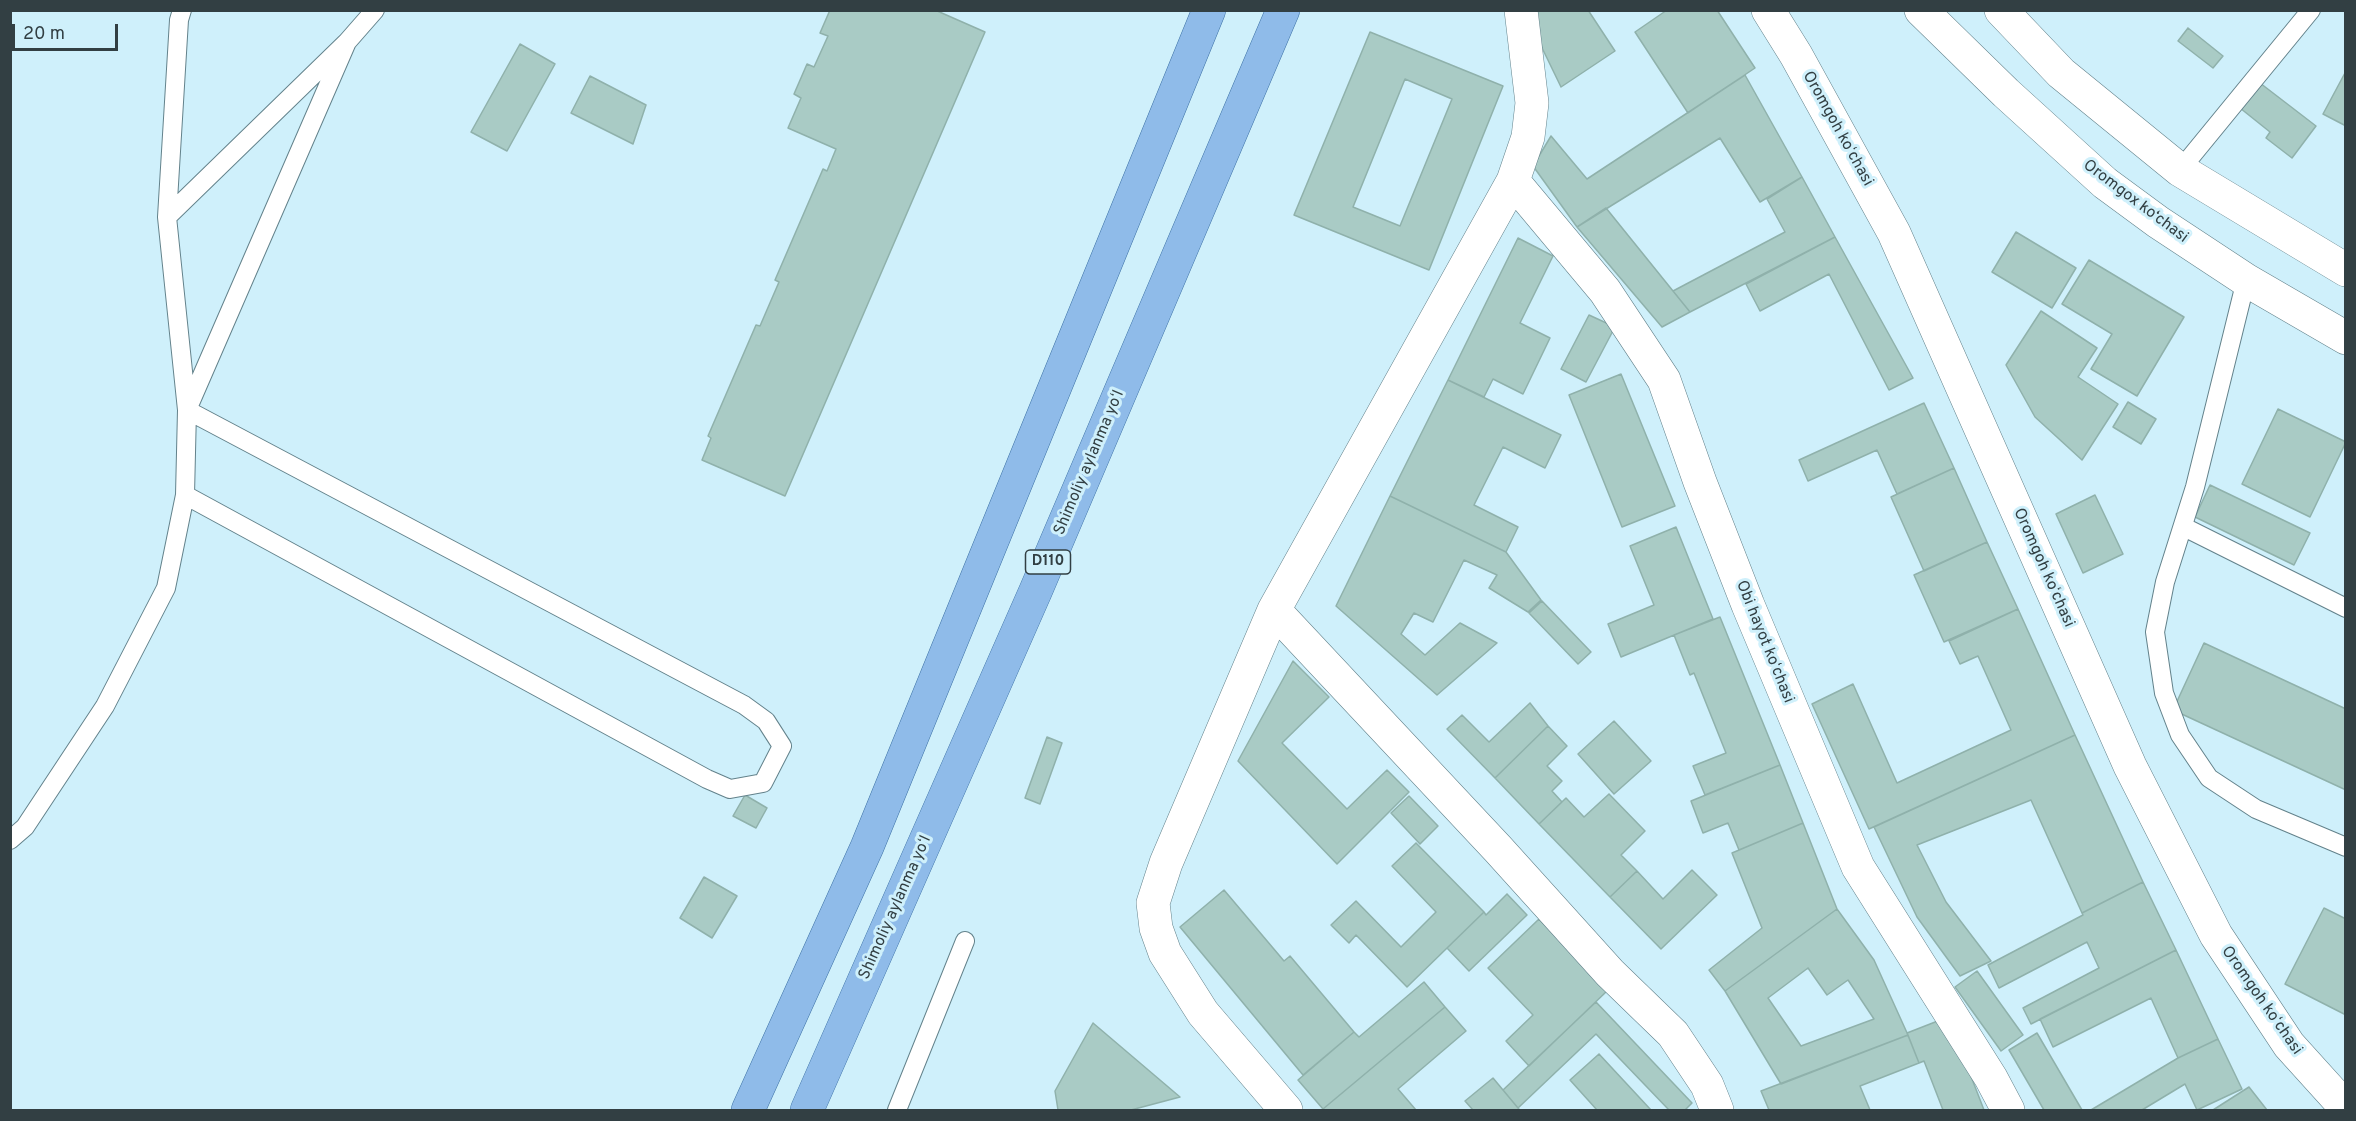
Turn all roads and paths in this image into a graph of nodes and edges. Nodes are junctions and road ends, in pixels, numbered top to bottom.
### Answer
1 (182, 10) edge
2 (375, 10) edge
3 (1209, 10) edge
4 (1283, 10) edge
5 (1521, 10) edge
6 (1768, 10) edge
7 (1921, 10) edge
8 (2001, 10) edge
9 (2311, 10) edge
10 (347, 42) junction
11 (2180, 170) junction
12 (1513, 181) junction
13 (167, 216) junction
14 (2346, 270) edge
15 (2246, 280) junction
16 (2346, 338) edge
17 (188, 410) junction
18 (185, 495) junction
19 (2184, 527) junction
20 (2346, 608) edge
21 (1274, 610) junction
22 (10, 840) edge
23 (867, 847) junction
24 (2346, 848) edge
25 (914, 868) junction
26 (965, 941) dead end
27 (2346, 1108) edge
28 (748, 1110) edge
29 (807, 1110) edge
30 (897, 1110) edge
31 (1286, 1110) edge
32 (1717, 1110) edge
33 (2008, 1110) edge

1 - 13 lane
2 - 10 lane
3 - 23 main road
4 - 25 main road, Shimoliy aylanma yoʻl / D110
5 - 12 street
6 - 27 street, Oromgoh koʻchasi
7 - 15 street, Oromgox ko‘chasi
8 - 11 street
9 - 11 lane
10 - 13 lane
10 - 17 lane
11 - 14 street
12 - 21 street
12 - 33 street, Obi hayot koʻchasi
13 - 17 lane
15 - 16 street, Oromgox ko‘chasi
15 - 19 lane
17 - 18 lane
17 - 18 lane
18 - 22 lane
19 - 20 lane
19 - 24 lane
21 - 31 street
21 - 32 street
23 - 25 main road
23 - 28 main road
25 - 29 main road, Shimoliy aylanma yoʻl / D110
26 - 30 lane

